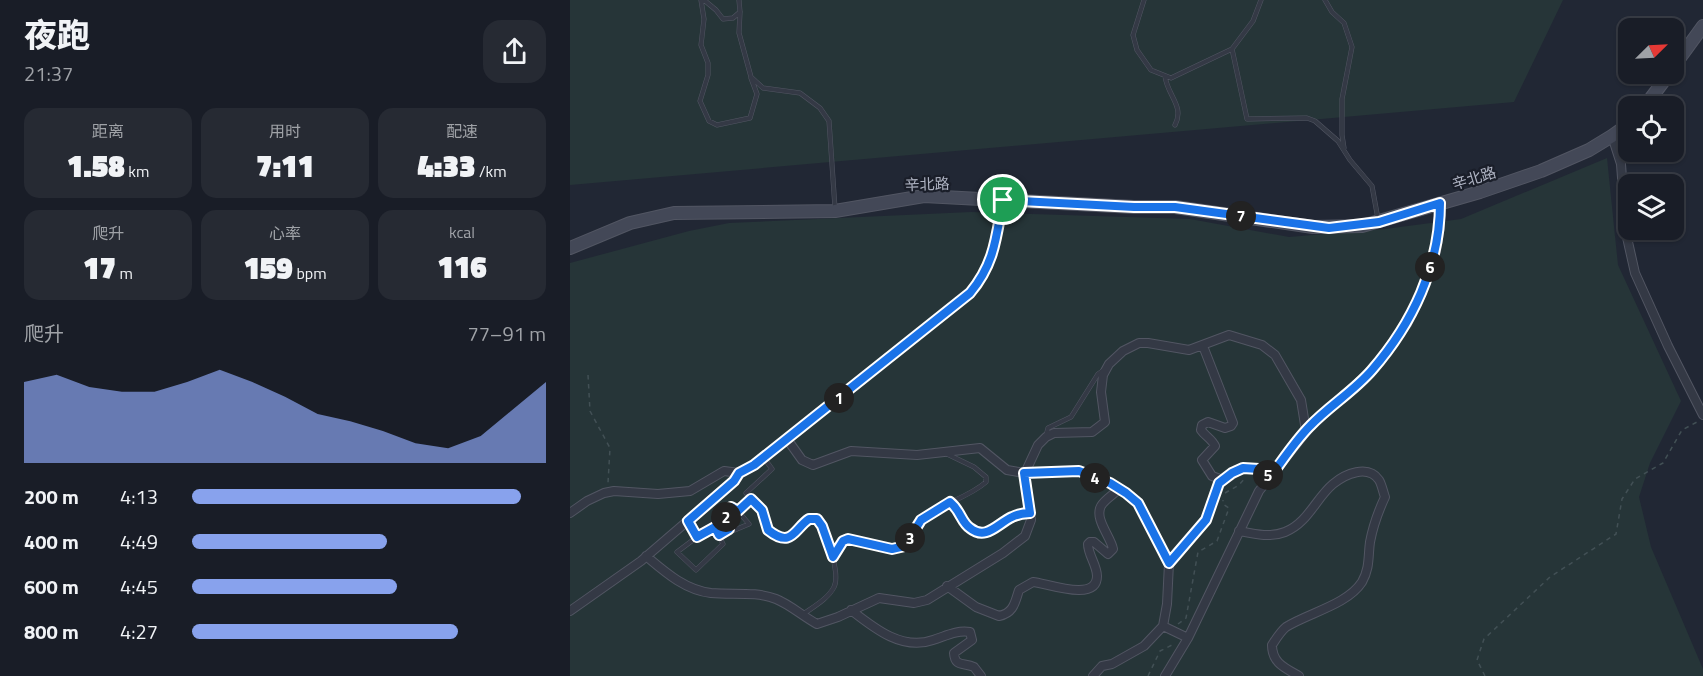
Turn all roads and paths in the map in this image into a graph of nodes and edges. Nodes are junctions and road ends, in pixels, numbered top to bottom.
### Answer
1 (703, 0) edge
2 (739, 0) edge
3 (1144, 0) edge
4 (1261, 0) edge
5 (1325, 0) edge
6 (740, 12) junction
7 (1703, 26) edge
8 (1232, 49) junction
9 (1684, 52) edge
10 (1165, 76) junction
11 (751, 77) junction
12 (1175, 125) dead end
13 (1618, 132) edge
14 (1612, 136) junction
15 (1345, 152) junction
16 (1003, 200) junction
17 (1440, 203) junction
18 (835, 211) junction
19 (1379, 222) junction
20 (570, 248) edge
21 (1203, 346) junction
22 (1107, 369) junction
23 (588, 375) dead end
24 (1703, 417) edge
25 (1306, 431) junction
26 (1046, 437) junction
27 (787, 439) junction
28 (947, 453) junction
29 (764, 458) junction
30 (1253, 468) junction
31 (739, 473) junction
32 (1024, 473) junction
33 (1270, 477) junction
34 (1223, 480) junction
35 (1119, 489) junction
36 (608, 492) junction
37 (751, 499) junction
38 (950, 502) junction
39 (738, 511) junction
40 (570, 513) edge
41 (1030, 513) junction
42 (688, 521) junction
43 (729, 529) junction
44 (1239, 531) junction
45 (719, 535) junction
46 (697, 537) junction
47 (646, 556) junction
48 (833, 557) junction
49 (1169, 563) junction
50 (947, 586) junction
51 (851, 610) junction
52 (570, 611) edge
53 (801, 615) junction
54 (1175, 632) junction
55 (981, 676) edge
56 (1093, 676) edge
57 (1149, 676) edge
58 (1165, 676) edge
59 (1299, 676) edge
60 (1485, 676) edge

1 - 6 lane
1 - 11 lane
2 - 6 lane
3 - 10 lane
4 - 8 lane
5 - 15 lane
6 - 11 lane
7 - 9 main road
8 - 10 lane
8 - 15 lane
10 - 12 lane
11 - 18 lane
13 - 14 main road, 辛北路
14 - 17 main road, 辛北路
14 - 24 street
15 - 19 lane
16 - 18 main road, 辛北路
16 - 19 main road, 辛北路
16 - 27 street
17 - 19 main road, 辛北路
17 - 25 street
18 - 20 main road, 辛北路
21 - 22 street
21 - 25 street
21 - 34 street
22 - 26 lane
22 - 26 street
23 - 36 path
24 - 60 path
25 - 33 street
26 - 32 street
27 - 28 street
27 - 29 street
28 - 32 street
28 - 38 lane
29 - 31 street
29 - 37 lane
30 - 33 street
30 - 34 street
30 - 54 path
31 - 36 street
31 - 42 street
32 - 35 street
32 - 41 street
33 - 44 street
34 - 49 street
35 - 49 street
35 - 50 street
36 - 40 street
37 - 39 lane
37 - 48 lane
38 - 41 lane
38 - 48 lane
39 - 43 lane
39 - 43 lane
41 - 50 street
42 - 46 lane
42 - 47 street
43 - 45 lane
44 - 54 street
44 - 59 street
45 - 46 lane
45 - 46 lane
47 - 52 street
47 - 53 street
48 - 53 lane
49 - 54 street
50 - 51 street
51 - 53 street
51 - 55 street
54 - 56 street
54 - 57 path
54 - 58 street

